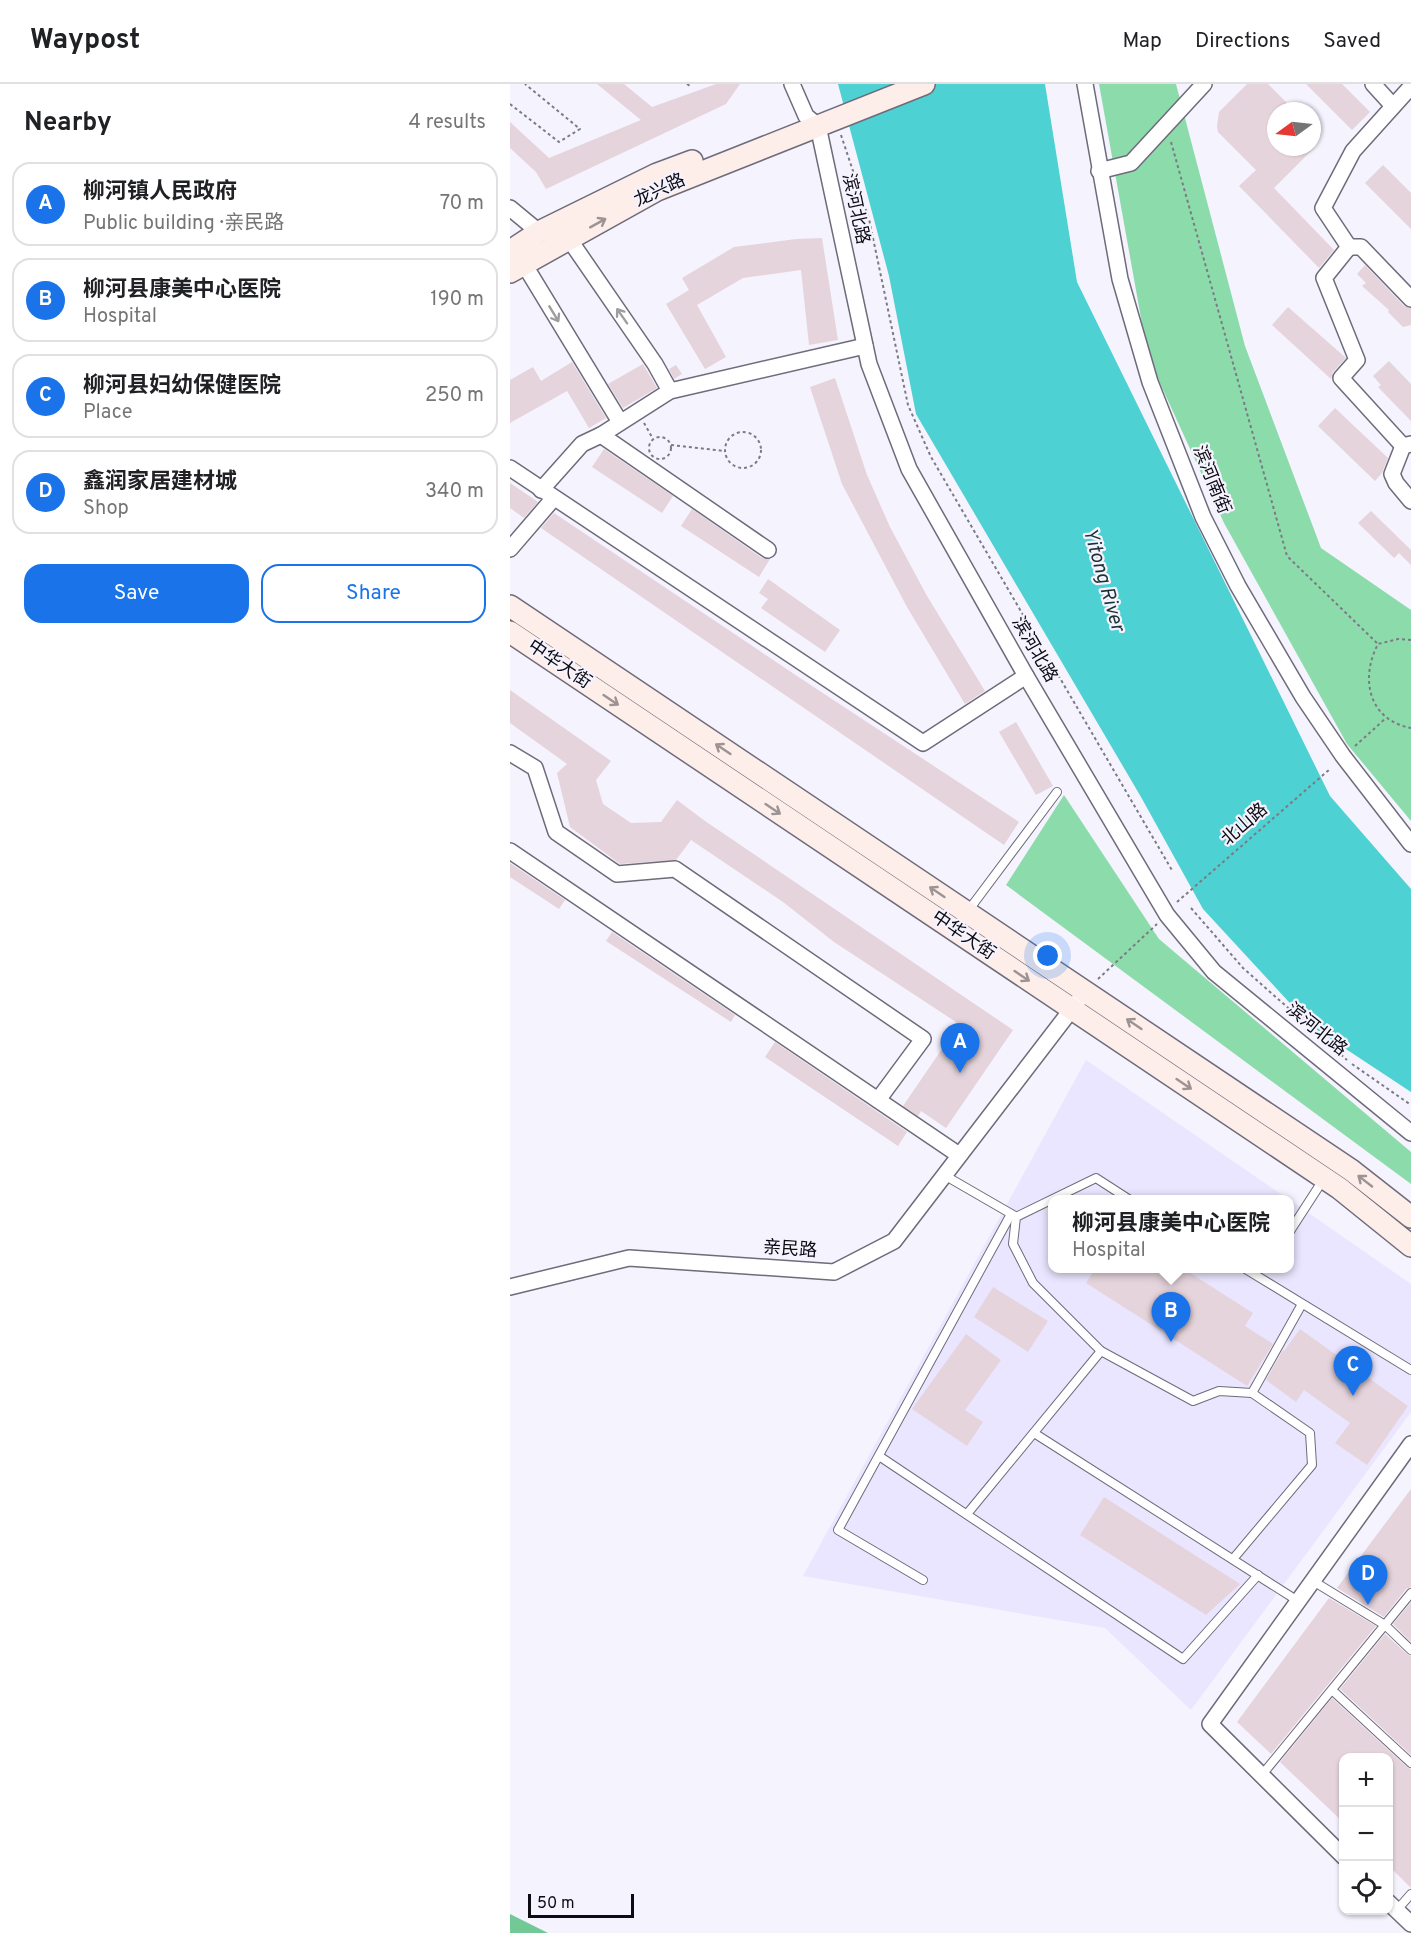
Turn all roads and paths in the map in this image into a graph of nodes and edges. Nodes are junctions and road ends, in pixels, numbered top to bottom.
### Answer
1 (525, 84) edge
2 (792, 84) edge
3 (891, 84) edge
4 (924, 84) edge
5 (1085, 84) edge
6 (1204, 84) edge
7 (1373, 84) edge
8 (1411, 89) edge
9 (510, 104) edge
10 (853, 106) junction
11 (1394, 106) junction
12 (812, 121) junction
13 (1166, 125) junction
14 (841, 133) dead end
15 (1099, 171) junction
16 (510, 208) edge
17 (569, 239) junction
18 (1349, 247) junction
19 (519, 249) edge
20 (1411, 299) edge
21 (865, 346) junction
22 (670, 391) junction
23 (620, 422) junction
24 (601, 435) junction
25 (671, 445) junction
26 (1407, 445) edge
27 (725, 451) junction
28 (510, 468) edge
29 (547, 494) junction
30 (1411, 501) edge
31 (510, 549) edge
32 (768, 550) dead end
33 (510, 606) edge
34 (510, 632) edge
35 (1411, 640) edge
36 (1378, 644) junction
37 (1026, 676) junction
38 (1387, 717) junction
39 (1411, 728) edge
40 (510, 753) edge
41 (1343, 756) junction
42 (1330, 768) dead end
43 (1057, 792) dead end
44 (1411, 844) edge
45 (510, 851) edge
46 (1173, 872) dead end
47 (1191, 908) dead end
48 (967, 913) junction
49 (1167, 915) junction
50 (1085, 992) junction
51 (1072, 1009) junction
52 (878, 1100) junction
53 (1411, 1105) edge
54 (1411, 1133) edge
55 (959, 1155) junction
56 (944, 1175) junction
57 (1324, 1179) junction
58 (1060, 1195) edge
59 (1122, 1195) edge
60 (1048, 1200) edge
61 (1014, 1215) junction
62 (1411, 1216) edge
63 (1294, 1226) edge
64 (1411, 1246) edge
65 (1251, 1273) edge
66 (1262, 1273) edge
67 (1259, 1278) junction
68 (510, 1287) edge
69 (1302, 1304) junction
70 (1101, 1351) junction
71 (1411, 1370) edge
72 (1252, 1393) junction
73 (1034, 1433) junction
74 (1411, 1444) edge
75 (879, 1456) junction
76 (967, 1514) junction
77 (1233, 1559) junction
78 (1258, 1575) junction
79 (923, 1580) dead end
80 (1313, 1581) junction
81 (1411, 1593) edge
82 (1298, 1601) junction
83 (1385, 1625) junction
84 (1411, 1650) edge
85 (1332, 1690) junction
86 (1411, 1763) edge
87 (1261, 1776) junction
88 (1339, 1852) edge
89 (1411, 1894) edge
90 (1393, 1906) edge
91 (1411, 1924) edge

1 - 9 path
2 - 12 street, 滨河北路
3 - 10 main road
4 - 10 main road
5 - 15 street, 滨河南街
6 - 13 street
7 - 11 street
8 - 11 street
10 - 12 main road
11 - 18 street
17 -> 12 main road, 龙兴路
12 - 19 main road, 龙兴路
12 - 21 street, 滨河北路
13 - 15 street
13 - 36 path
14 - 46 path
15 - 41 street, 滨河南街
16 - 19 street
17 - 19 main road, 龙兴路
22 -> 17 street
18 - 20 street
18 - 26 street
19 -> 23 street
21 - 22 street
21 - 37 street, 滨河北路
22 - 23 street
23 - 24 street
24 - 29 street
24 - 32 street
25 - 25 path
25 - 27 path
26 - 30 street
27 - 27 path
28 - 29 street
29 - 31 street
29 - 37 street
48 -> 33 main road, 中华大街
34 -> 51 main road, 中华大街
35 - 36 path
36 - 38 path
37 - 49 street, 滨河北路
38 - 39 path
38 - 41 path
40 - 52 street
41 - 44 street, 滨河南街
42 - 49 path, 北山路, bridge
43 - 48 lane
45 - 52 street
47 - 53 path
48 - 50 main road, 中华大街
49 - 50 path, 北山路
49 - 54 street, 滨河北路
50 - 51 street, 亲民路
62 -> 50 main road, 中华大街
51 - 55 street, 亲民路
51 -> 57 main road, 中华大街
52 - 55 street
55 - 56 street, 亲民路
56 - 61 lane
56 - 68 street, 亲民路
57 - 63 lane
57 - 64 main road, 中华大街
58 - 59 lane
60 - 61 lane
61 - 70 lane
61 - 75 lane
65 - 67 lane
66 - 67 lane
67 - 69 lane
69 - 71 lane
69 - 72 lane
70 - 72 lane
70 - 73 lane
72 - 77 lane
73 - 76 lane
73 - 77 lane
74 - 80 street
75 - 76 lane
75 - 79 lane
76 - 78 lane
77 - 78 lane
78 - 82 lane
80 - 82 street
80 - 83 lane
81 - 83 lane
82 - 87 street
83 - 84 lane
83 - 85 lane
85 - 86 lane
85 - 87 lane
87 - 88 street
89 - 90 lane
90 - 91 street

